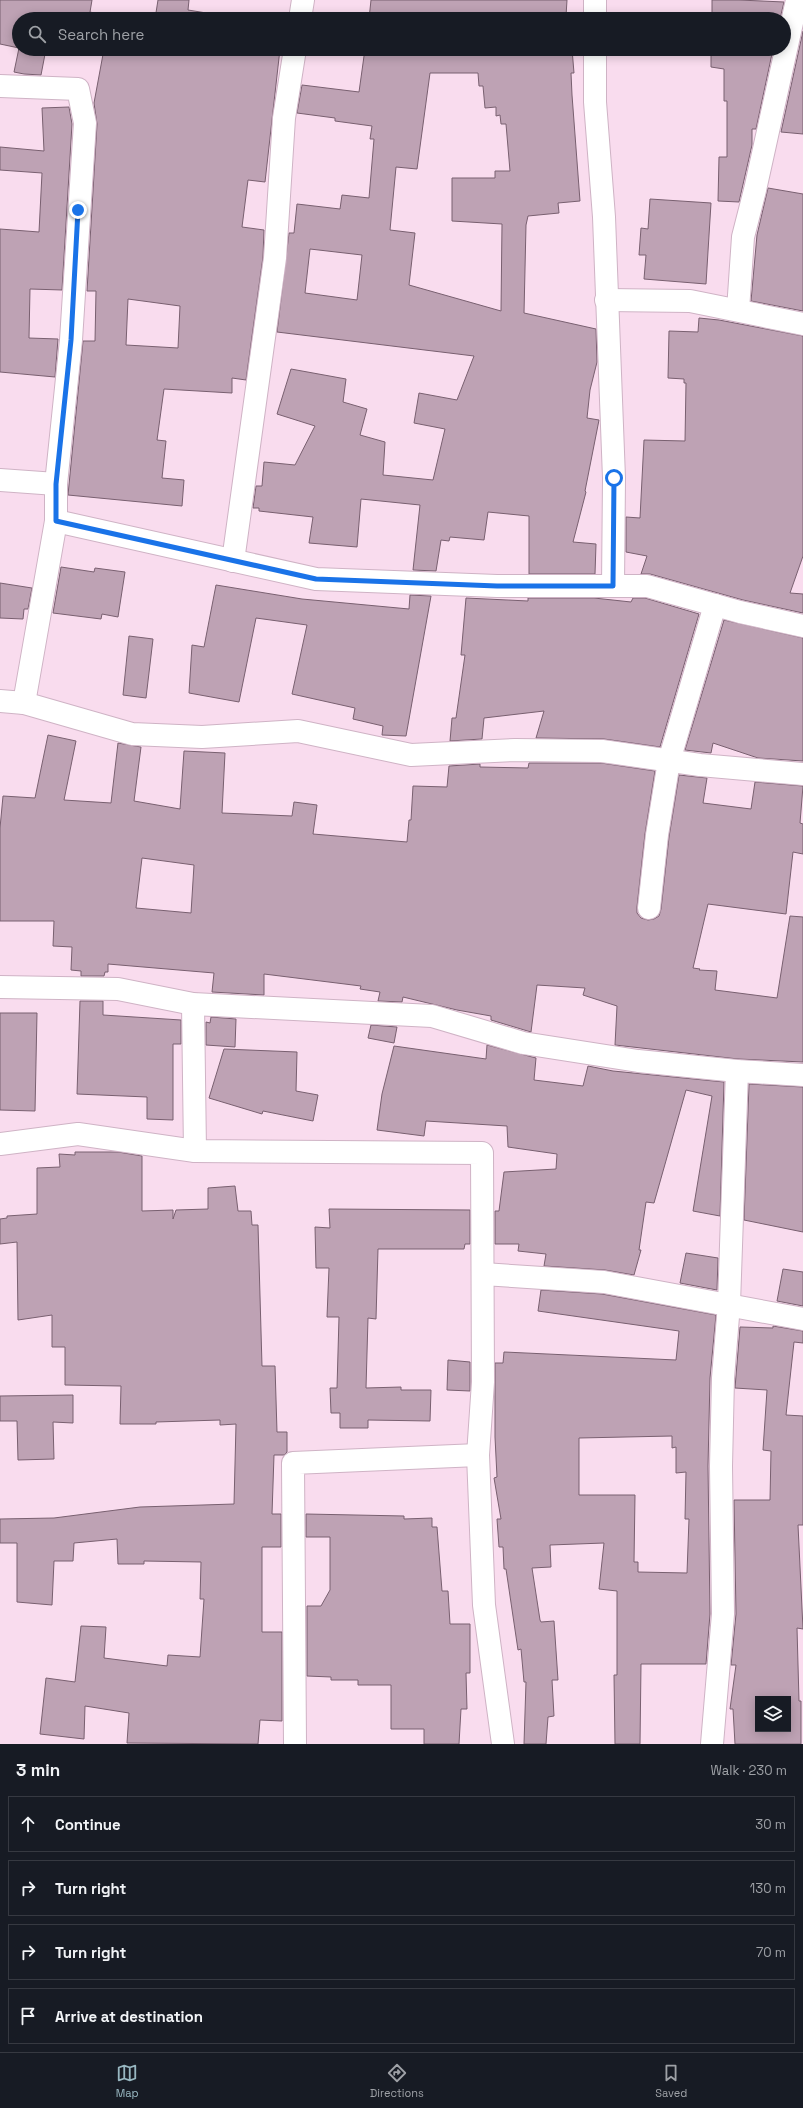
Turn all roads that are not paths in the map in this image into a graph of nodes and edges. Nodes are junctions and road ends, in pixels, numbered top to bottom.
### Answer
1 (303, 0) edge
2 (595, 0) edge
3 (797, 0) edge
4 (301, 12) edge
5 (595, 12) edge
6 (795, 54) edge
7 (294, 56) edge
8 (595, 56) edge
9 (0, 86) edge
10 (606, 300) junction
11 (738, 310) junction
12 (803, 324) edge
13 (0, 480) edge
14 (56, 484) junction
15 (56, 521) junction
16 (233, 561) junction
17 (613, 586) junction
18 (715, 605) junction
19 (803, 626) edge
20 (0, 701) edge
21 (24, 703) junction
22 (669, 761) junction
23 (803, 774) edge
24 (649, 908) dead end
25 (0, 987) edge
26 (193, 1004) junction
27 (737, 1071) junction
28 (803, 1075) edge
29 (0, 1144) edge
30 (195, 1151) junction
31 (483, 1274) junction
32 (729, 1304) junction
33 (803, 1319) edge
34 (478, 1455) junction
35 (296, 1744) edge
36 (503, 1744) edge
37 (712, 1744) edge

1 - 4 street
2 - 5 street
3 - 6 street
6 - 11 street
7 - 16 street
8 - 10 street
9 - 14 street
10 - 11 street
10 - 17 street
11 - 12 street
13 - 14 street
14 - 15 street
15 - 16 street
15 - 21 street
16 - 17 street
17 - 18 street
18 - 19 street
18 - 22 street
20 - 21 street
21 - 22 street
22 - 23 street
22 - 24 street
25 - 26 street
26 - 27 street
26 - 30 street
27 - 28 street
27 - 32 street
29 - 30 street
30 - 31 street
31 - 32 street
31 - 34 street
32 - 33 street
32 - 37 street
34 - 35 street
34 - 36 street

